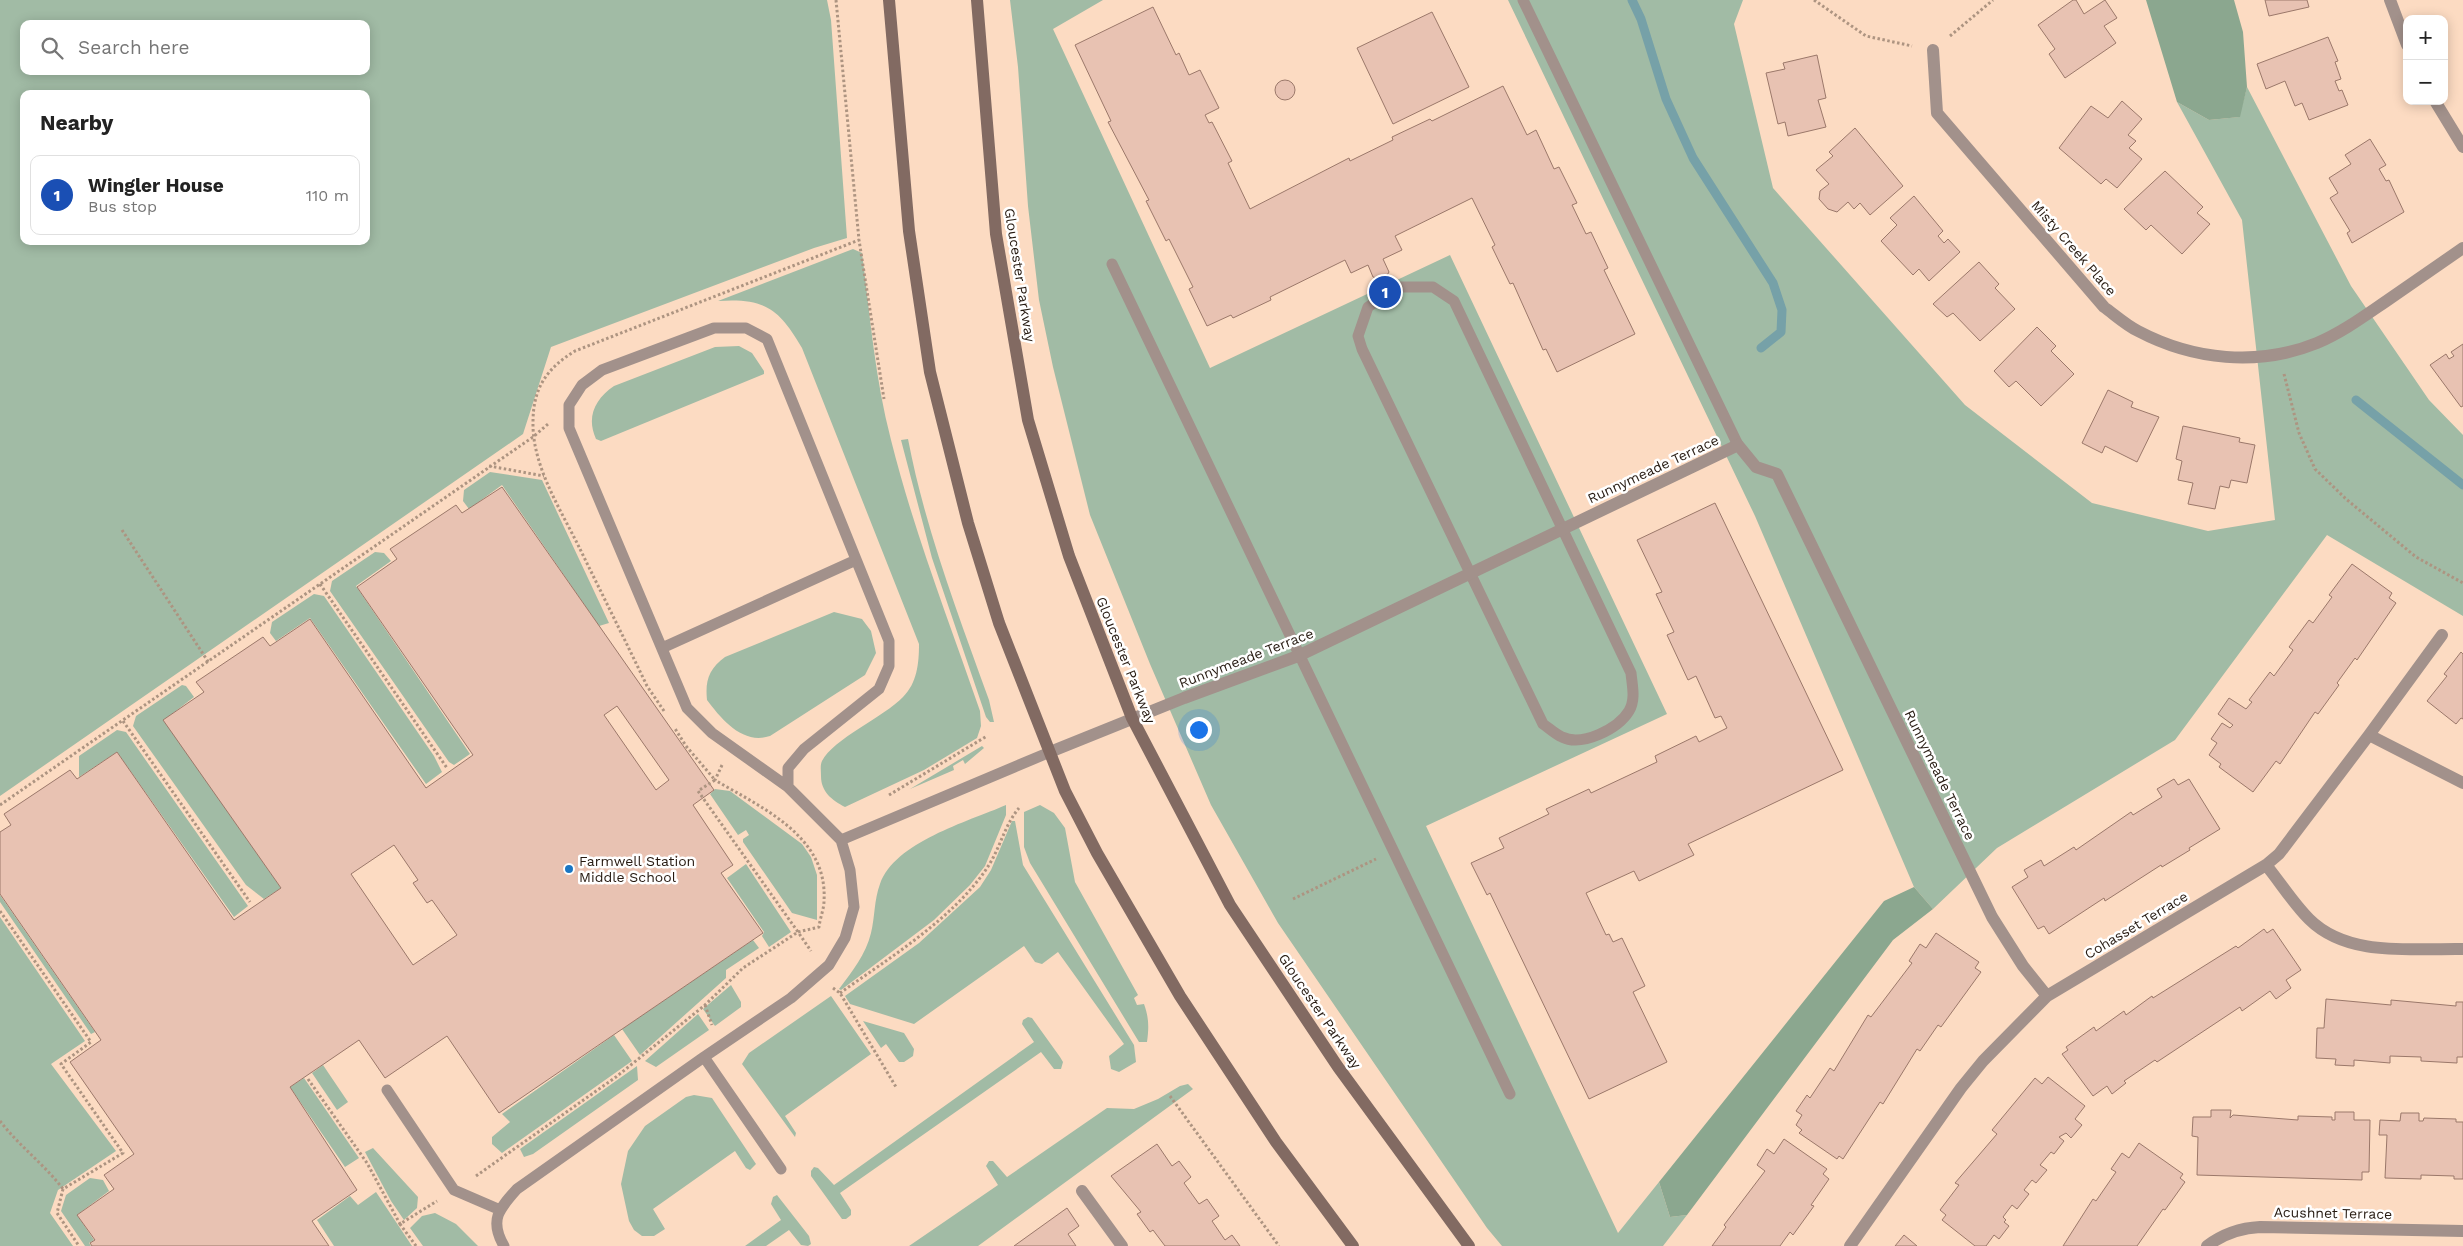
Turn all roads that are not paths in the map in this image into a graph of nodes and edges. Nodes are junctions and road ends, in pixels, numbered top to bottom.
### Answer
1 (889, 0) edge
2 (977, 0) edge
3 (1523, 0) edge
4 (2390, 0) edge
5 (2403, 34) edge
6 (1933, 50) road end
7 (2437, 105) edge
8 (2463, 146) edge
9 (2463, 248) edge
10 (1112, 264) dead end
11 (1738, 445) junction
12 (1563, 528) junction
13 (856, 560) junction
14 (1471, 573) junction
15 (2442, 635) dead end
16 (662, 648) junction
17 (1298, 656) junction
18 (1132, 718) junction
19 (2370, 735) junction
20 (1050, 752) junction
21 (2463, 783) edge
22 (788, 786) junction
23 (842, 840) junction
24 (2266, 865) junction
25 (2463, 949) edge
26 (2047, 996) junction
27 (704, 1057) junction
28 (387, 1090) dead end
29 (1510, 1094) dead end
30 (781, 1168) dead end
31 (1082, 1191) dead end
32 (498, 1209) junction
33 (2463, 1231) edge
34 (504, 1246) edge
35 (1122, 1246) edge
36 (1353, 1246) edge
37 (1469, 1246) edge
38 (1850, 1246) edge
39 (2207, 1246) edge

1 - 20 main road
2 - 18 main road, Gloucester Parkway
3 - 11 lane
4 - 5 street
6 - 9 street, Misty Creek Place
7 - 8 street
10 - 17 lane
11 - 12 street, Runnymeade Terrace
11 - 26 street, Runnymeade Terrace
12 - 14 street, Runnymeade Terrace
12 - 14 lane
12 - 14 lane
13 - 16 lane
13 - 16 lane
13 - 22 lane
14 - 17 street, Runnymeade Terrace
15 - 19 street, Cohasset Terrace
16 - 22 lane
17 - 18 street, Runnymeade Terrace
17 - 29 lane
18 - 20 street, Runnymeade Terrace
18 - 37 main road, Gloucester Parkway
19 - 21 street
19 - 24 street, Cohasset Terrace
20 - 23 lane
20 - 36 main road
22 - 23 lane
23 - 27 lane
24 - 25 street
24 - 26 street, Cohasset Terrace
26 - 38 street, Cohasset Terrace
27 - 30 lane
27 - 32 lane
28 - 32 lane
31 - 35 street
32 - 34 lane
33 - 39 street, Acushnet Terrace

